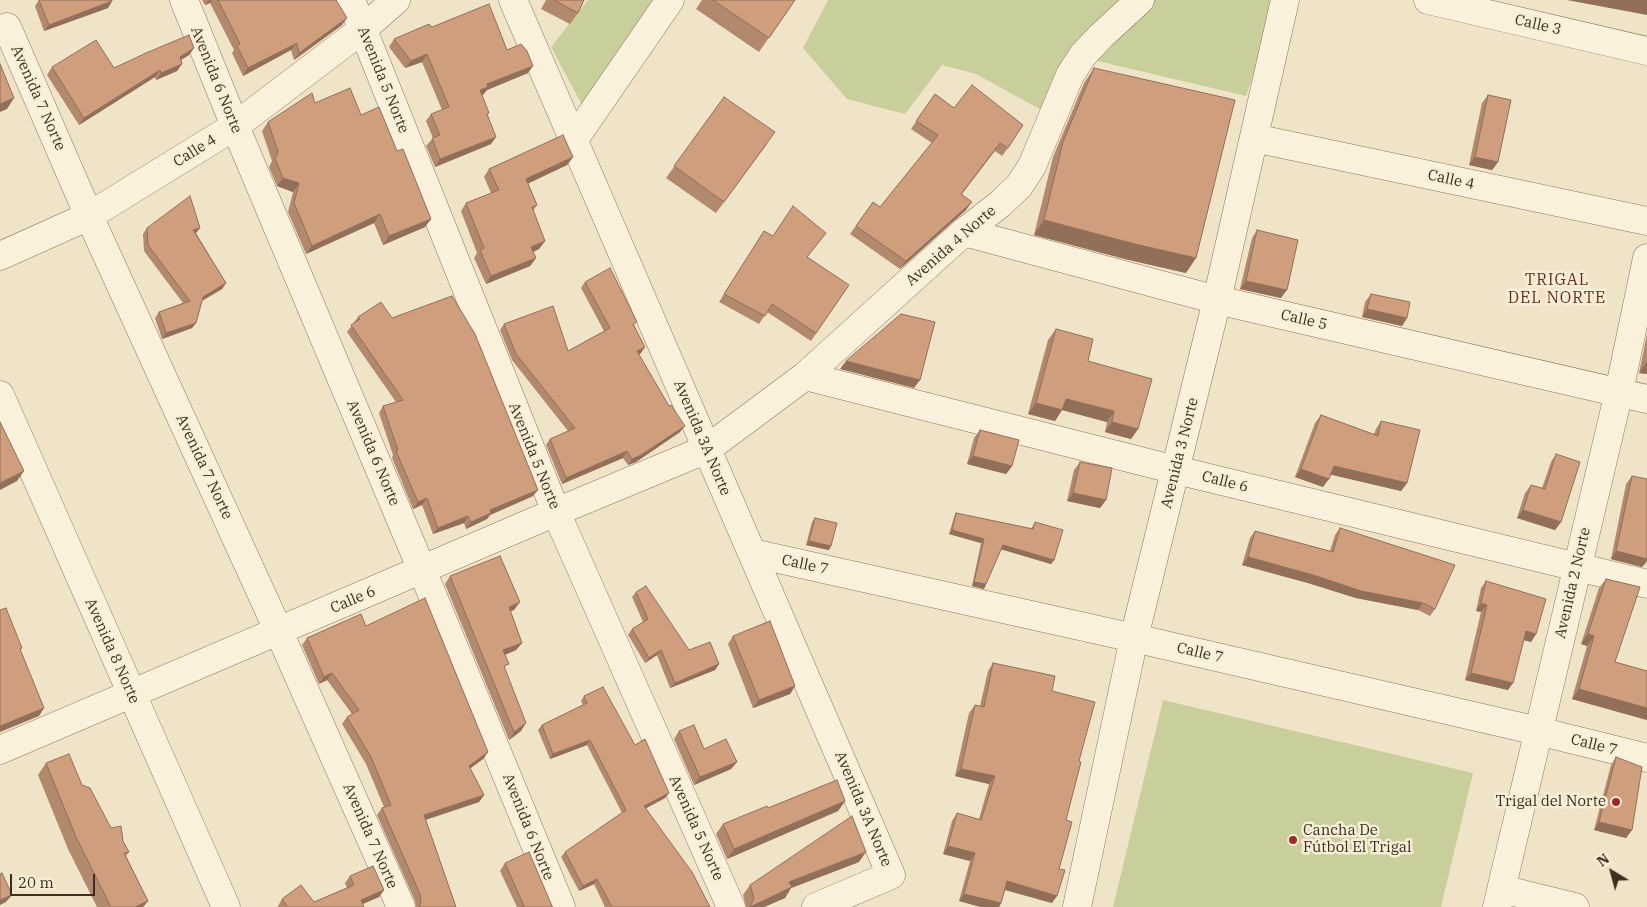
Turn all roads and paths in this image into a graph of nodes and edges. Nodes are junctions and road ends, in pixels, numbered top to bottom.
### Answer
1 (184, 0) edge
2 (351, 0) edge
3 (396, 0) edge
4 (513, 0) edge
5 (670, 0) edge
6 (1140, 0) edge
7 (1285, 0) edge
8 (1428, 0) edge
9 (7, 27) dead end
10 (363, 29) junction
11 (1647, 50) edge
12 (235, 126) junction
13 (1254, 138) junction
14 (573, 141) junction
15 (90, 216) junction
16 (1647, 222) edge
17 (964, 232) junction
18 (0, 256) edge
19 (1647, 258) edge
20 (1217, 300) junction
21 (805, 376) junction
22 (1619, 392) junction
23 (0, 394) edge
24 (1647, 399) edge
25 (707, 449) junction
26 (1176, 470) junction
27 (556, 512) junction
28 (752, 553) junction
29 (1576, 568) junction
30 (422, 570) junction
31 (1647, 584) edge
32 (279, 632) junction
33 (1134, 638) junction
34 (132, 694) junction
35 (1538, 731) junction
36 (0, 750) edge
37 (1647, 758) edge
38 (1499, 898) edge
39 (226, 907) edge
40 (402, 907) edge
41 (561, 907) edge
42 (731, 907) edge
43 (816, 907) edge
44 (1077, 907) edge
45 (1575, 907) edge

1 - 12 street, Avenida 6 Norte
2 - 10 street, Avenida 5 Norte
3 - 10 street, Calle 4
4 - 14 street, Avenida 3A Norte
5 - 14 street
6 - 17 street, Avenida 4 Norte
7 - 13 street, Avenida 3 Norte
8 - 11 street, Calle 3
9 - 15 street, Avenida 7 Norte
10 - 12 street, Calle 4
10 - 27 street, Avenida 5 Norte
12 - 15 street, Calle 4
12 - 30 street, Avenida 6 Norte
13 - 16 street, Calle 4
13 - 20 street, Avenida 3 Norte
14 - 25 street, Avenida 3A Norte
15 - 18 street, Calle 4
15 - 32 street, Avenida 7 Norte
17 - 20 street, Calle 5
17 - 21 street, Avenida 4 Norte
19 - 22 street, Avenida 2 Norte
20 - 22 street, Calle 5
20 - 26 street, Avenida 3 Norte
21 - 25 street, Avenida 4 Norte
21 - 26 street, Calle 6
22 - 24 street, Calle 5
22 - 29 street, Avenida 2 Norte
23 - 34 street, Avenida 8 Norte
25 - 27 street, Calle 6
25 - 28 street, Avenida 3A Norte
26 - 29 street, Calle 6
26 - 33 street, Avenida 3 Norte
27 - 30 street, Calle 6
27 - 42 street, Avenida 5 Norte
28 - 33 street, Calle 7
28 - 43 street, Avenida 3A Norte
29 - 31 street, Calle 6
29 - 35 street, Avenida 2 Norte
30 - 32 street, Calle 6
30 - 41 street, Avenida 6 Norte
32 - 34 street, Calle 6
32 - 40 street, Avenida 7 Norte
33 - 35 street, Calle 7
33 - 44 street, Avenida 3 Norte
34 - 36 street, Calle 6
34 - 39 street, Avenida 8 Norte
35 - 37 street, Calle 7
35 - 38 street, Avenida 2 Norte
38 - 45 street

